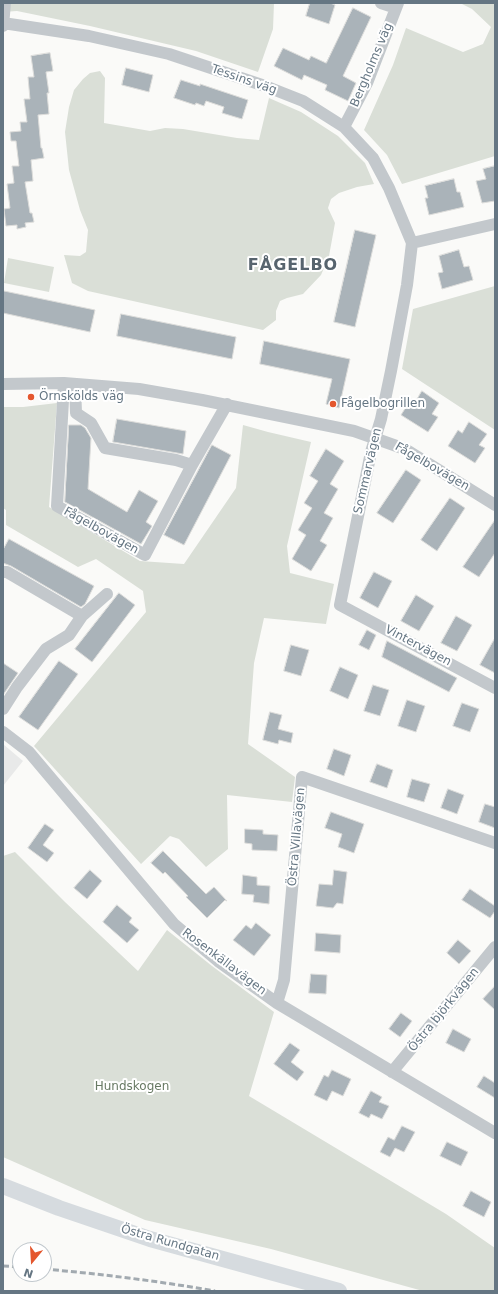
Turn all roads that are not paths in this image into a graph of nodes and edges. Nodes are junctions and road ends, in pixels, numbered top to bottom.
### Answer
1 (5, 3) edge
2 (381, 3) edge
3 (397, 5) edge
4 (3, 24) edge
5 (344, 127) junction
6 (495, 224) edge
7 (412, 243) junction
8 (3, 384) edge
9 (69, 384) junction
10 (227, 404) junction
11 (375, 437) junction
12 (192, 465) junction
13 (495, 505) edge
14 (3, 572) edge
15 (107, 594) dead end
16 (340, 605) joint
17 (82, 616) junction
18 (495, 688) edge
19 (4, 704) edge
20 (3, 732) edge
21 (495, 844) edge
22 (495, 948) edge
23 (277, 1003) junction
24 (392, 1072) junction
25 (495, 1133) edge
26 (3, 1186) edge
27 (339, 1291) edge

1 - 4 street
2 - 3 street
3 - 5 street, Bergholms väg
4 - 5 street, Tessins väg
5 - 7 street, Tessins väg
6 - 7 street
7 - 11 street, Sommarvägen
8 - 9 street, Fågelbovägen
9 - 10 street, Fågelbovägen
9 - 12 street
9 - 12 street, Fågelbovägen
10 - 11 street, Fågelbovägen
10 - 12 street, Fågelbovägen
11 - 13 street, Fågelbovägen
11 - 16 street, Sommarvägen
14 - 17 street
15 - 17 street
16 - 18 street, Vintervägen
17 - 19 street
20 - 23 street, Rosenkällavägen
21 - 23 street, Östra Villavägen
22 - 24 street, Östra björkvägen
23 - 24 street, Rosenkällavägen
24 - 25 street, Rosenkällavägen
26 - 27 main road, Östra Rundgatan

